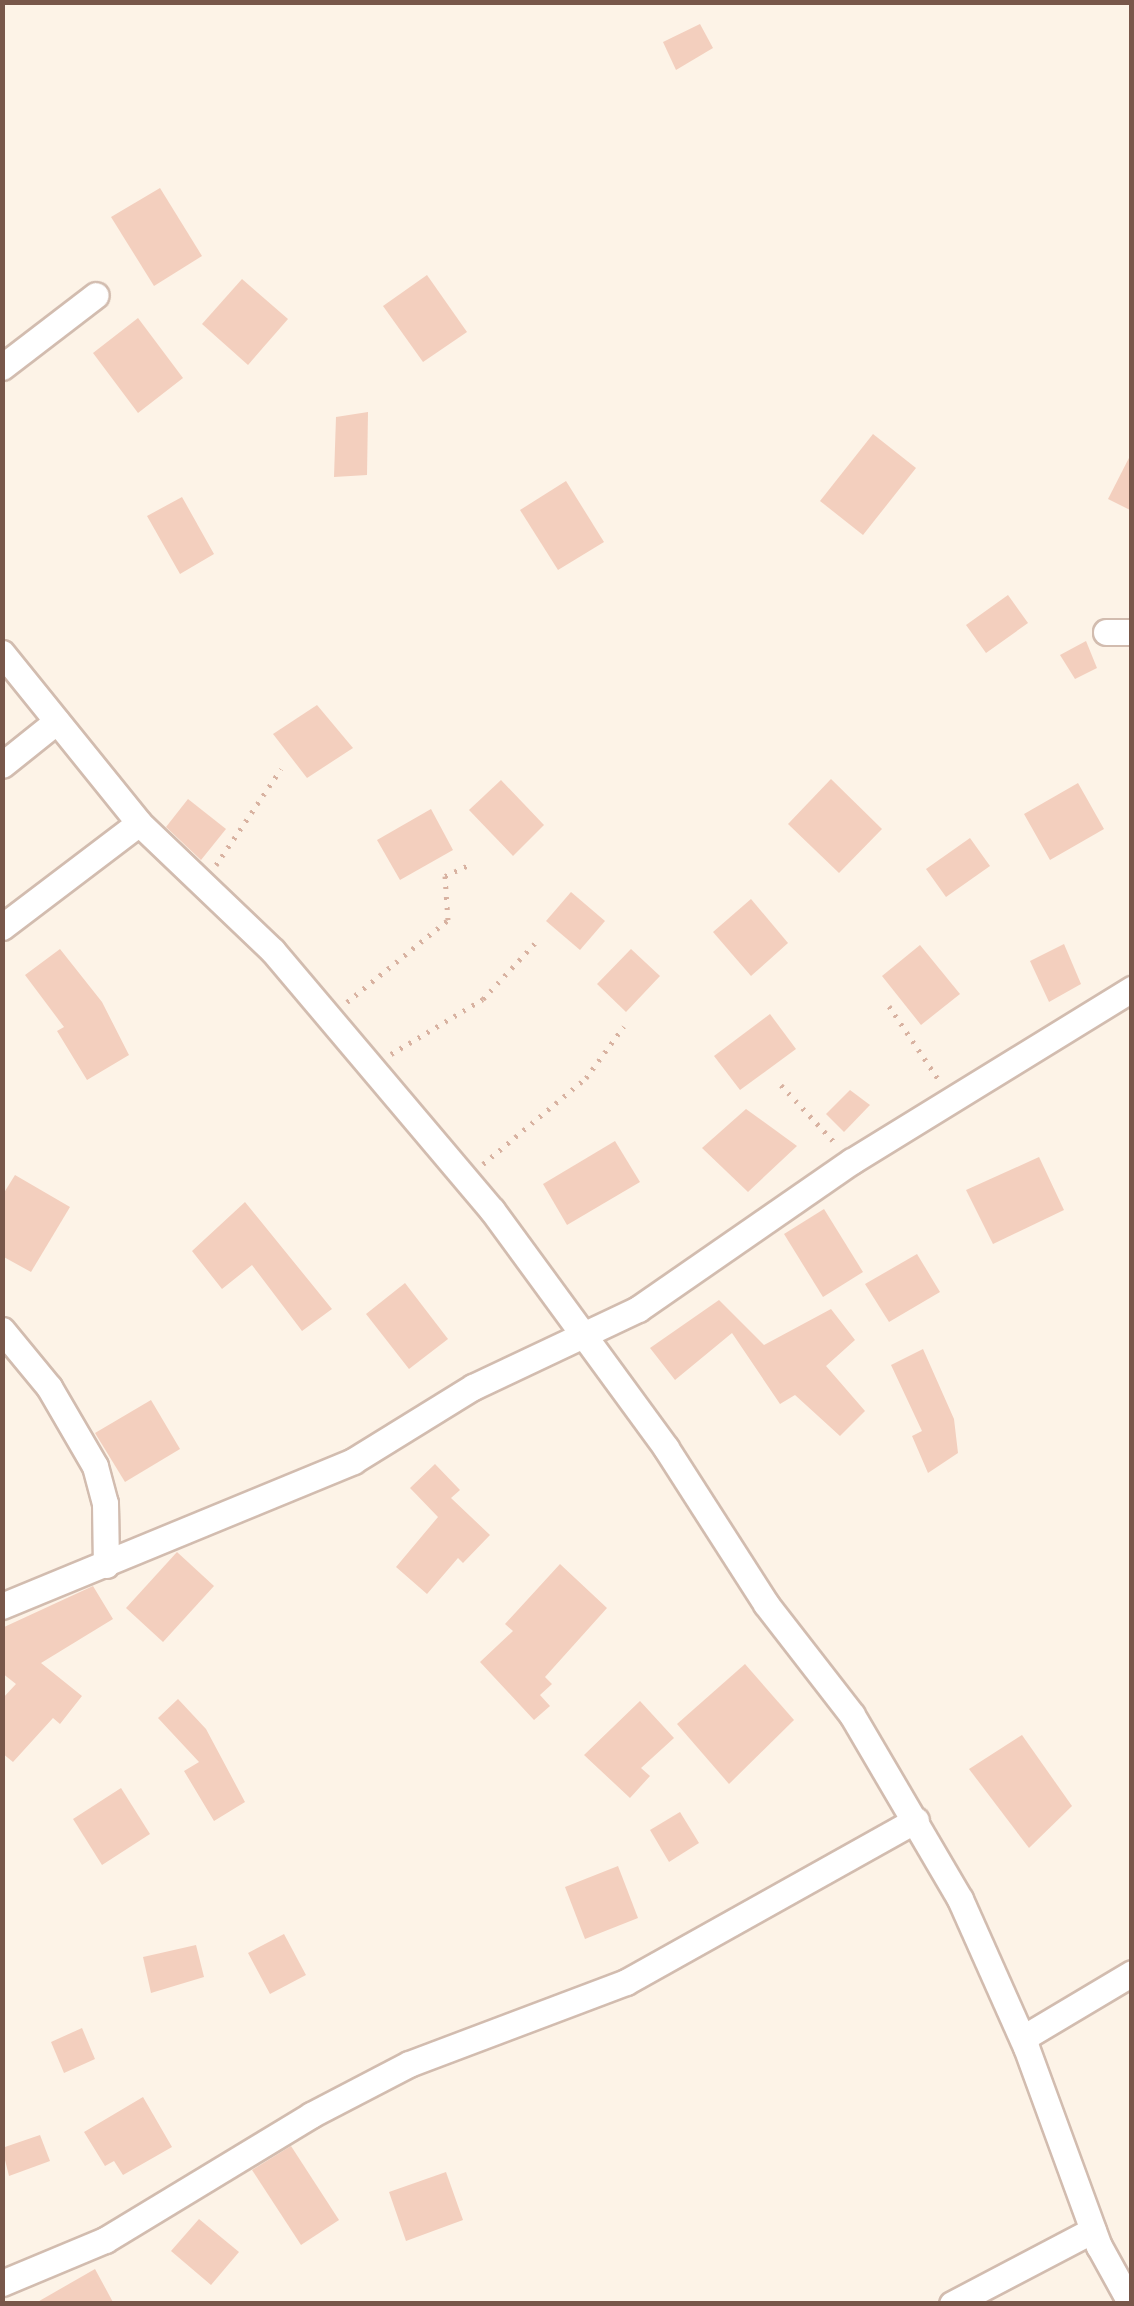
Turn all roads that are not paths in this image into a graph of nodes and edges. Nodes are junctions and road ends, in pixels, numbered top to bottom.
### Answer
1 (96, 295) dead end
2 (2, 366) edge
3 (2, 653) edge
4 (57, 721) junction
5 (2, 764) edge
6 (140, 823) junction
7 (2, 927) edge
8 (1132, 989) edge
9 (2, 1330) edge
10 (578, 1335) junction
11 (106, 1565) junction
12 (2, 1606) edge
13 (916, 1820) junction
14 (1132, 1973) edge
15 (1023, 2038) junction
16 (1093, 2230) junction
17 (2, 2284) edge
18 (952, 2304) edge
19 (1131, 2304) edge

1 - 2 street
3 - 4 street
4 - 5 street
4 - 6 street
6 - 7 street
6 - 10 street
8 - 10 street
9 - 11 street
10 - 11 street
10 - 13 street
11 - 12 street
13 - 15 street
13 - 17 street
14 - 15 street
15 - 16 street
16 - 18 street
16 - 19 street

